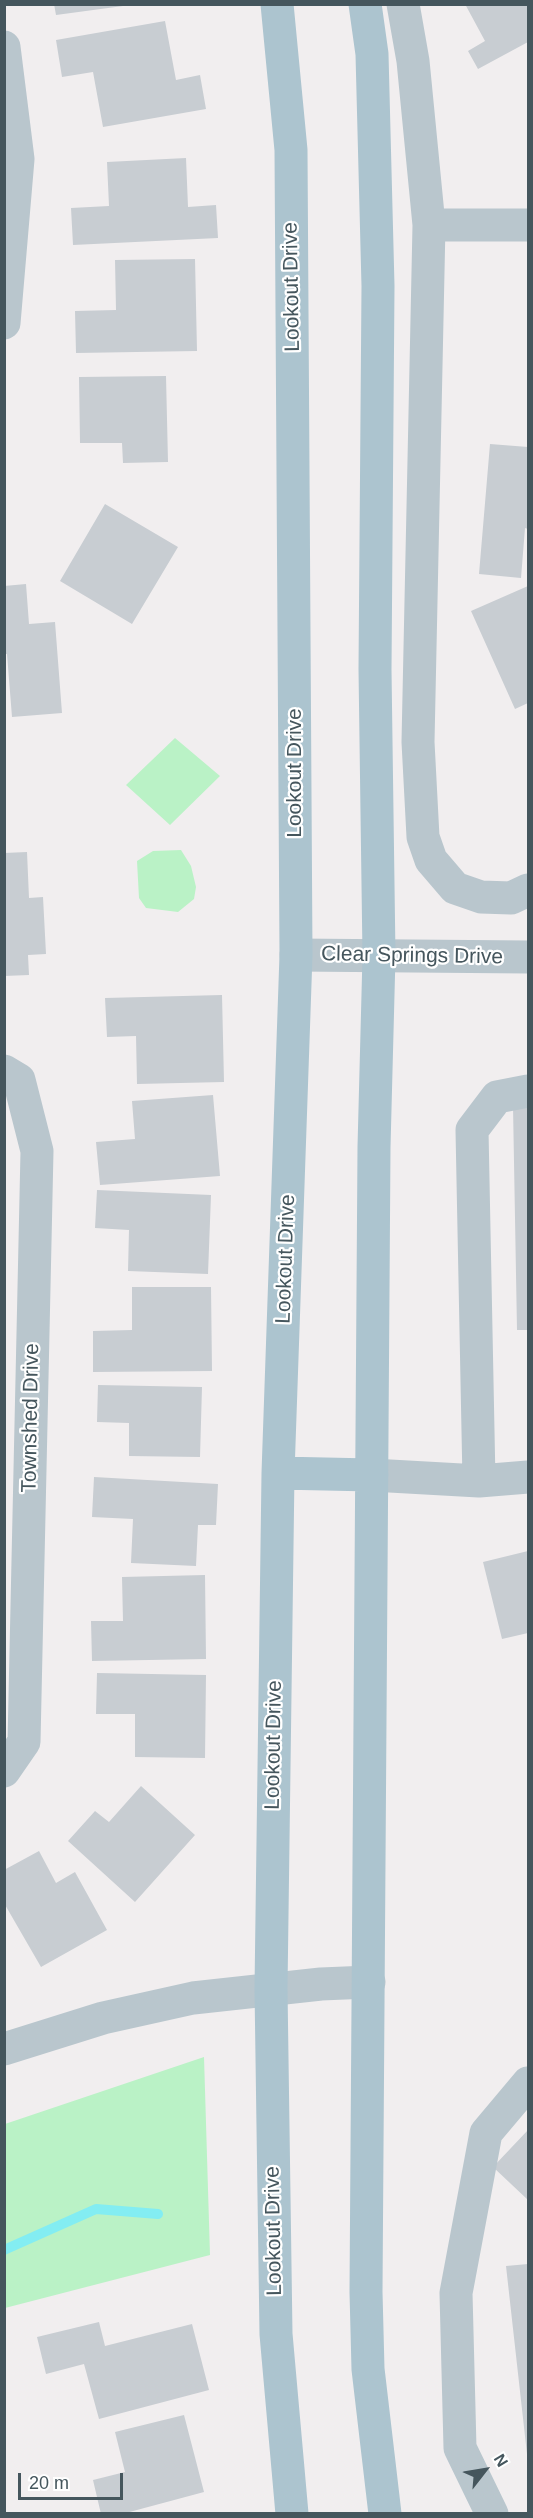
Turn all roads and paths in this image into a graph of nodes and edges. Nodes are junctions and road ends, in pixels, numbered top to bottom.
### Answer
1 (277, 4) edge
2 (365, 4) edge
3 (404, 4) edge
4 (4, 47) edge
5 (429, 225) junction
6 (528, 225) edge
7 (4, 322) edge
8 (528, 890) edge
9 (296, 955) junction
10 (380, 956) junction
11 (528, 957) edge
12 (4, 1071) edge
13 (528, 1091) edge
14 (278, 1473) junction
15 (372, 1475) junction
16 (528, 1477) edge
17 (479, 1481) junction
18 (4, 1771) edge
19 (369, 1982) junction
20 (271, 1989) junction
21 (4, 2049) edge
22 (528, 2083) edge
23 (292, 2514) edge
24 (385, 2514) edge
25 (492, 2514) edge

1 - 9 main road, Lookout Drive
2 - 10 main road
3 - 5 street
4 - 7 street
5 - 6 street
5 - 8 street
9 - 10 street, Clear Springs Drive
9 - 14 main road, Lookout Drive
10 - 11 street, Clear Springs Drive
10 - 15 main road
12 - 18 street, Townshed Drive
13 - 17 street
14 - 15 main road
14 - 20 main road, Lookout Drive
15 - 17 street
15 - 19 main road
16 - 17 street
19 - 20 street
19 - 24 main road
20 - 21 street
20 - 23 main road, Lookout Drive
22 - 25 street

